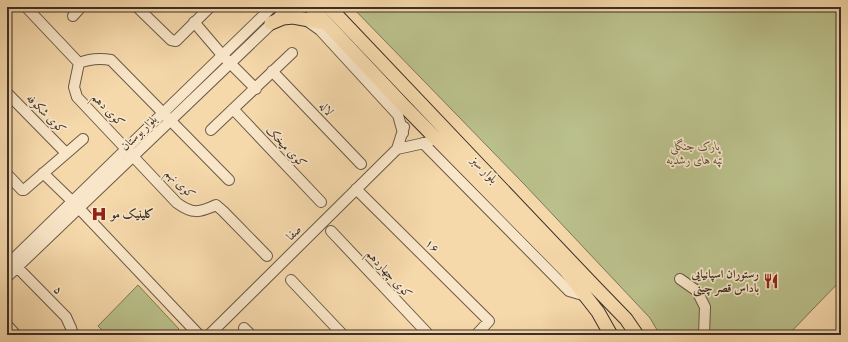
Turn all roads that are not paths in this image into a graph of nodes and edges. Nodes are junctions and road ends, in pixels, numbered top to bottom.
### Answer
1 (26, 7) edge
2 (81, 7) edge
3 (137, 7) edge
4 (210, 7) edge
5 (271, 7) edge
6 (288, 7) edge
7 (311, 7) edge
8 (329, 7) edge
9 (73, 16) dead end
10 (304, 19) junction
11 (194, 22) junction
12 (271, 23) junction
13 (326, 23) junction
14 (292, 53) dead end
15 (223, 56) junction
16 (79, 64) junction
17 (230, 64) junction
18 (272, 71) junction
19 (256, 89) junction
20 (7, 93) edge
21 (404, 106) junction
22 (233, 109) junction
23 (167, 116) junction
24 (211, 130) dead end
25 (403, 133) junction
26 (83, 139) dead end
27 (440, 142) junction
28 (423, 143) junction
29 (397, 149) junction
30 (130, 152) junction
31 (66, 153) junction
32 (362, 164) dead end
33 (7, 174) edge
34 (43, 174) junction
35 (229, 180) dead end
36 (356, 189) junction
37 (321, 202) dead end
38 (76, 205) junction
39 (331, 231) dead end
40 (267, 256) dead end
41 (11, 262) edge
42 (7, 277) edge
43 (680, 279) dead end
44 (291, 280) dead end
45 (586, 296) junction
46 (487, 319) junction
47 (7, 325) edge
48 (16, 335) edge
49 (72, 335) edge
50 (199, 335) edge
51 (209, 335) edge
52 (343, 335) edge
53 (429, 335) edge
54 (467, 335) edge
55 (476, 335) edge
56 (611, 335) edge
57 (637, 335) edge
58 (704, 335) edge

1 - 16 street
2 - 9 street
3 - 11 street
4 - 11 street
5 - 15 street, بلوار بوستان
6 - 12 street, بلوار بوستان
7 - 13 main road, بلوار سبز
8 - 57 main road, بلوار سبز
10 - 12 main road
10 - 13 main road
10 - 25 street
11 - 15 street
12 - 17 street, بلوار بوستان
13 - 21 main road, بلوار سبز
14 - 18 street
15 - 17 street
15 - 23 street, بلوار بوستان
16 - 23 street
16 - 30 street, کوی دهم
17 - 19 street
17 - 23 street, بلوار بوستان
18 - 19 street
18 - 32 street, لاله
19 - 22 street
20 - 31 street, کوی شکوفه
21 - 25 street
21 - 27 main road, بلوار سبز
22 - 24 street
22 - 37 street, کوی میخک
23 - 30 street, بلوار بوستان
23 - 35 street
25 - 29 street
26 - 31 street
27 - 28 street
27 - 45 main road, بلوار سبز
28 - 29 street
28 - 45 street
29 - 36 street, صفا
30 - 38 street, بلوار بوستان
30 - 40 street, کوی نهم
31 - 34 street
33 - 34 street
34 - 38 street
36 - 46 street, ۱۶
36 - 51 street, صفا
38 - 41 street, بلوار بوستان
38 - 50 street
39 - 53 street, کوی چهاردهم
41 - 42 street, بلوار بوستان
41 - 49 street, ۵
43 - 58 street
44 - 52 street
45 - 56 main road, بلوار سبز
46 - 54 street
46 - 55 street
47 - 48 street

